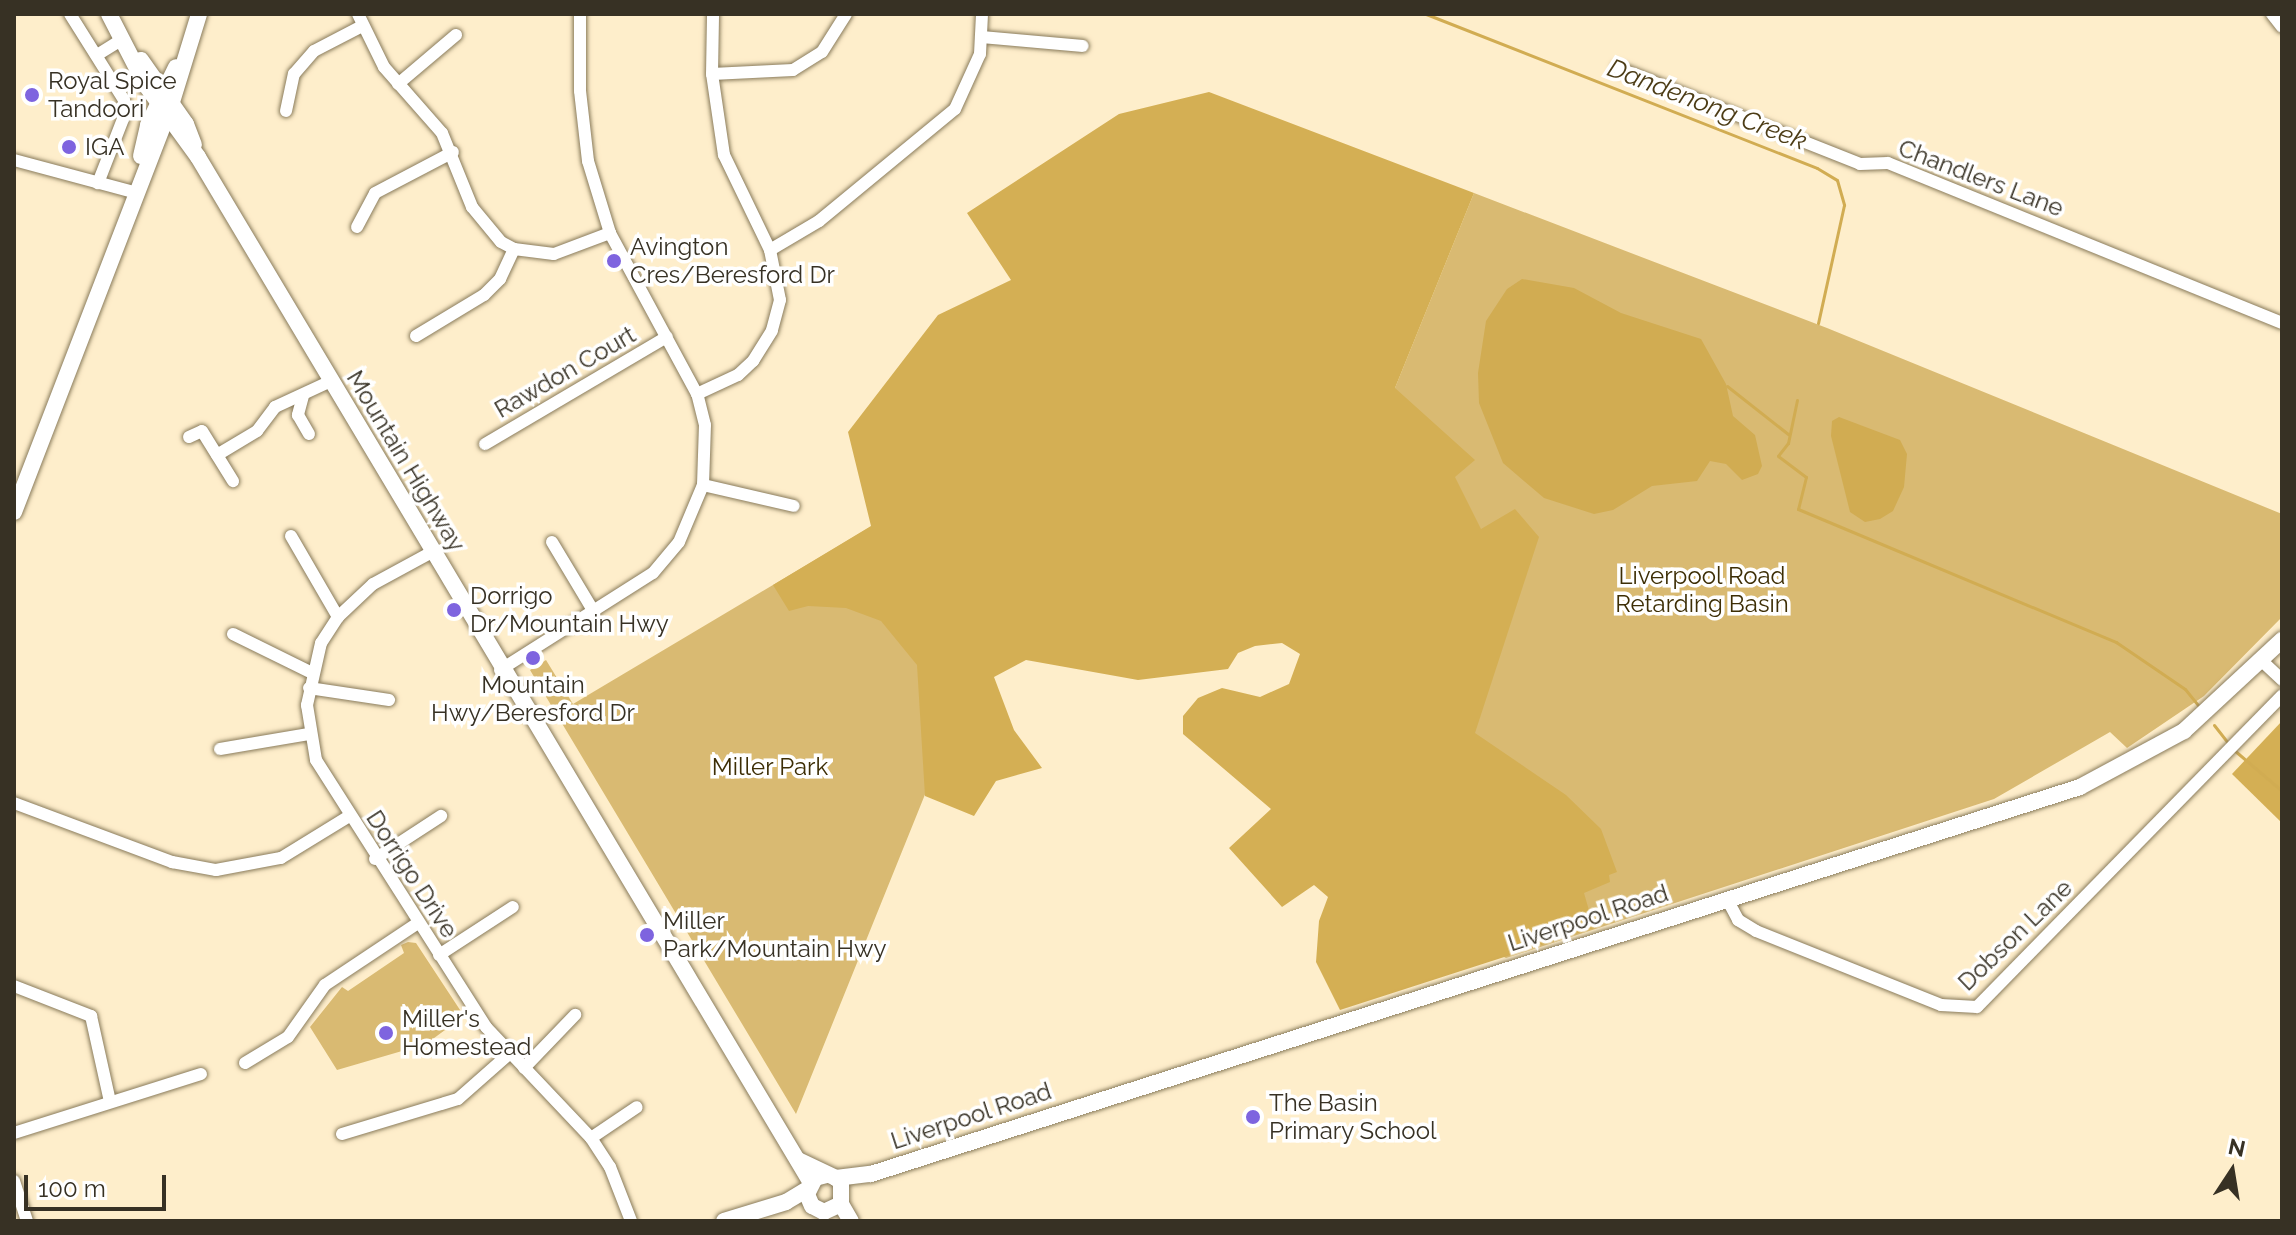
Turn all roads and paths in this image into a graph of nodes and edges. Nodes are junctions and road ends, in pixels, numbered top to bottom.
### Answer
1 (70, 14) edge
2 (109, 14) edge
3 (199, 14) edge
4 (580, 14) edge
5 (713, 14) edge
6 (846, 14) edge
7 (982, 14) edge
8 (2272, 14) edge
9 (360, 20) edge
10 (2282, 27) edge
11 (456, 35) dead end
12 (982, 37) junction
13 (126, 43) junction
14 (1083, 46) dead end
15 (97, 55) junction
16 (1618, 68) dead end
17 (712, 74) junction
18 (398, 84) junction
19 (165, 102) junction
20 (286, 111) dead end
21 (153, 152) junction
22 (453, 152) junction
23 (195, 153) junction
24 (14, 160) edge
25 (98, 183) junction
26 (133, 192) junction
27 (357, 227) dead end
28 (610, 233) junction
29 (514, 249) junction
30 (770, 250) junction
31 (2282, 323) edge
32 (416, 336) dead end
33 (667, 337) junction
34 (331, 381) junction
35 (697, 394) junction
36 (303, 396) junction
37 (309, 434) dead end
38 (189, 437) dead end
39 (485, 444) dead end
40 (217, 455) junction
41 (233, 481) dead end
42 (703, 485) junction
43 (794, 506) dead end
44 (14, 512) edge
45 (291, 536) dead end
46 (552, 542) dead end
47 (432, 552) junction
48 (594, 612) junction
49 (338, 617) junction
50 (233, 634) dead end
51 (2282, 640) edge
52 (2263, 662) junction
53 (500, 670) junction
54 (312, 673) junction
55 (2282, 680) edge
56 (309, 688) junction
57 (2282, 696) edge
58 (389, 700) dead end
59 (309, 734) junction
60 (220, 749) dead end
61 (14, 803) edge
62 (441, 816) dead end
63 (348, 817) junction
64 (375, 859) junction
65 (1727, 899) junction
66 (513, 907) dead end
67 (418, 923) junction
68 (439, 955) junction
69 (14, 986) edge
70 (575, 1015) dead end
71 (509, 1054) junction
72 (245, 1063) dead end
73 (524, 1068) junction
74 (201, 1074) dead end
75 (110, 1102) junction
76 (637, 1107) dead end
77 (14, 1133) edge
78 (342, 1134) dead end
79 (591, 1138) junction
80 (796, 1159) junction
81 (871, 1174) junction
82 (832, 1177) junction
83 (14, 1181) edge
84 (810, 1192) junction
85 (839, 1209) edge
86 (27, 1221) edge
87 (631, 1221) edge
88 (724, 1221) edge
89 (851, 1221) edge

1 - 15 street
2 - 13 main road, Mountain Highway
3 - 19 main road
4 - 28 street
5 - 17 street
6 - 17 street
7 - 12 street
8 - 10 street
9 - 18 street
9 - 20 street
11 - 18 street
12 - 14 street
12 - 30 street
13 - 15 street
13 - 19 main road, Mountain Highway
15 - 25 street
16 - 31 street, Chandlers Lane
17 - 30 street
18 - 22 street
19 - 21 main road
19 - 23 main road, Mountain Highway
19 - 26 main road
21 - 23 main road
21 - 26 main road
22 - 27 street
22 - 29 street
23 - 34 main road, Mountain Highway
24 - 25 street
25 - 26 street
26 - 44 main road
28 - 29 street
28 - 33 street
29 - 32 street
30 - 35 street
33 - 35 street
33 - 39 street, Rawdon Court
34 - 36 street
34 - 47 main road, Mountain Highway
35 - 42 street
36 - 37 street
36 - 40 street
38 - 40 street
40 - 41 street
42 - 43 street
42 - 48 street
45 - 49 street
46 - 48 street
47 - 49 street, Dorrigo Drive
47 - 53 main road, Mountain Highway
48 - 53 street
49 - 54 street, Dorrigo Drive
50 - 54 street
51 - 52 main road, Liverpool Road
52 - 55 street
52 - 65 main road, Liverpool Road
53 - 80 main road, Mountain Highway
54 - 56 street, Dorrigo Drive
56 - 58 street
56 - 59 street, Dorrigo Drive
57 - 65 street, Dobson Lane
59 - 60 street
59 - 63 street, Dorrigo Drive
61 - 63 street
62 - 64 street
63 - 64 street, Dorrigo Drive
64 - 67 street, Dorrigo Drive
65 - 81 main road, Liverpool Road
66 - 68 street
67 - 68 street, Dorrigo Drive
67 - 72 street
68 - 71 street, Dorrigo Drive
69 - 75 street
70 - 73 street
71 - 73 street, Dorrigo Drive
71 - 78 street
73 - 79 street, Dorrigo Drive
74 - 75 street
75 - 77 street
76 - 79 street
79 - 87 street, Dorrigo Drive
80 - 82 main road
80 - 84 main road, Mountain Highway
81 - 82 main road, Liverpool Road
81 - 85 main road, Liverpool Road
82 - 84 main road
82 - 85 main road
83 - 86 street
84 - 85 main road
84 - 88 main road
85 - 89 main road

